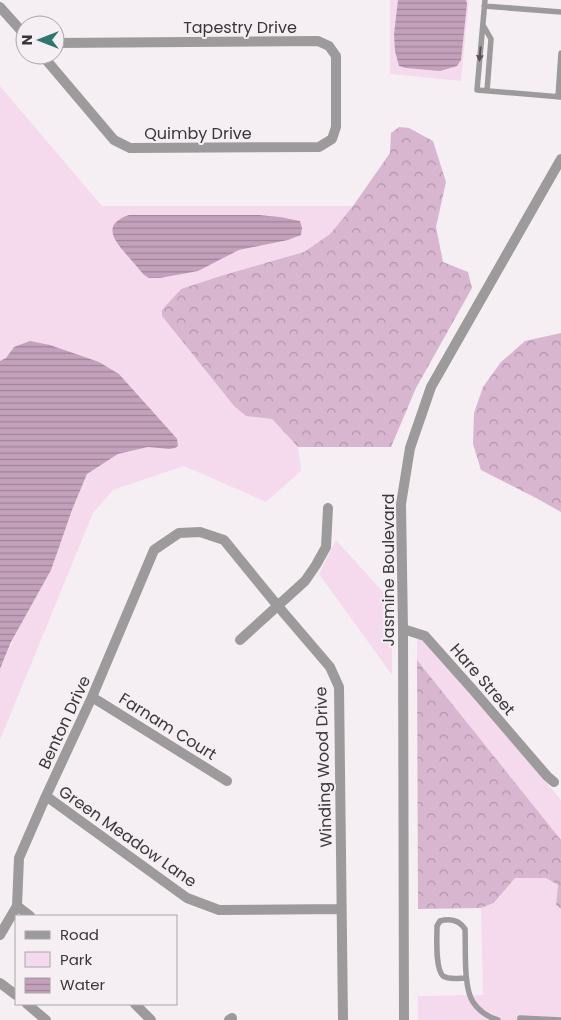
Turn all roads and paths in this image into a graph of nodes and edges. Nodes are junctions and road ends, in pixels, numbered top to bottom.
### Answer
1 (484, 3) edge
2 (0, 7) edge
3 (561, 12) edge
4 (15, 24) edge
5 (483, 25) junction
6 (65, 43) edge
7 (561, 53) edge
8 (50, 65) edge
9 (487, 91) junction
10 (559, 97) edge
11 (332, 139) joint
12 (561, 159) edge
13 (328, 508) dead end
14 (179, 533) joint
15 (278, 605) junction
16 (403, 629) junction
17 (240, 640) dead end
18 (92, 697) junction
19 (227, 781) dead end
20 (554, 782) dead end
21 (46, 796) junction
22 (17, 906) junction
23 (341, 909) junction
24 (29, 915) edge
25 (0, 935) edge
26 (466, 978) junction
27 (0, 983) edge
28 (15, 994) edge
29 (28, 1005) edge
30 (136, 1005) edge
31 (46, 1020) edge
32 (151, 1020) edge
33 (343, 1020) edge
34 (404, 1020) edge
35 (498, 1020) edge
36 (520, 1020) edge
37 (556, 1020) edge
38 (561, 1020) edge

1 - 3 lane
1 - 5 lane
2 - 4 street
5 - 9 lane
5 -> 9 lane
6 - 11 street, Tapestry Drive
7 - 10 lane
8 - 11 street, Quimby Drive
9 - 10 lane
12 - 16 street, Jasmine Boulevard
13 - 15 street
14 - 15 street, Winding Wood Drive
14 - 18 street, Benton Drive
15 - 17 street
15 - 23 street, Winding Wood Drive
16 - 20 street, Hare Street
16 - 34 street, Jasmine Boulevard
18 - 19 street, Farnam Court
18 - 21 street, Benton Drive
21 - 22 street, Benton Drive
21 - 23 street, Green Meadow Lane
22 - 24 street
22 - 25 street, Benton Drive
23 - 33 street, Winding Wood Drive
26 - 26 lane
26 - 35 lane
27 - 28 street
29 - 31 street
30 - 32 street
36 - 37 lane
37 - 38 lane

